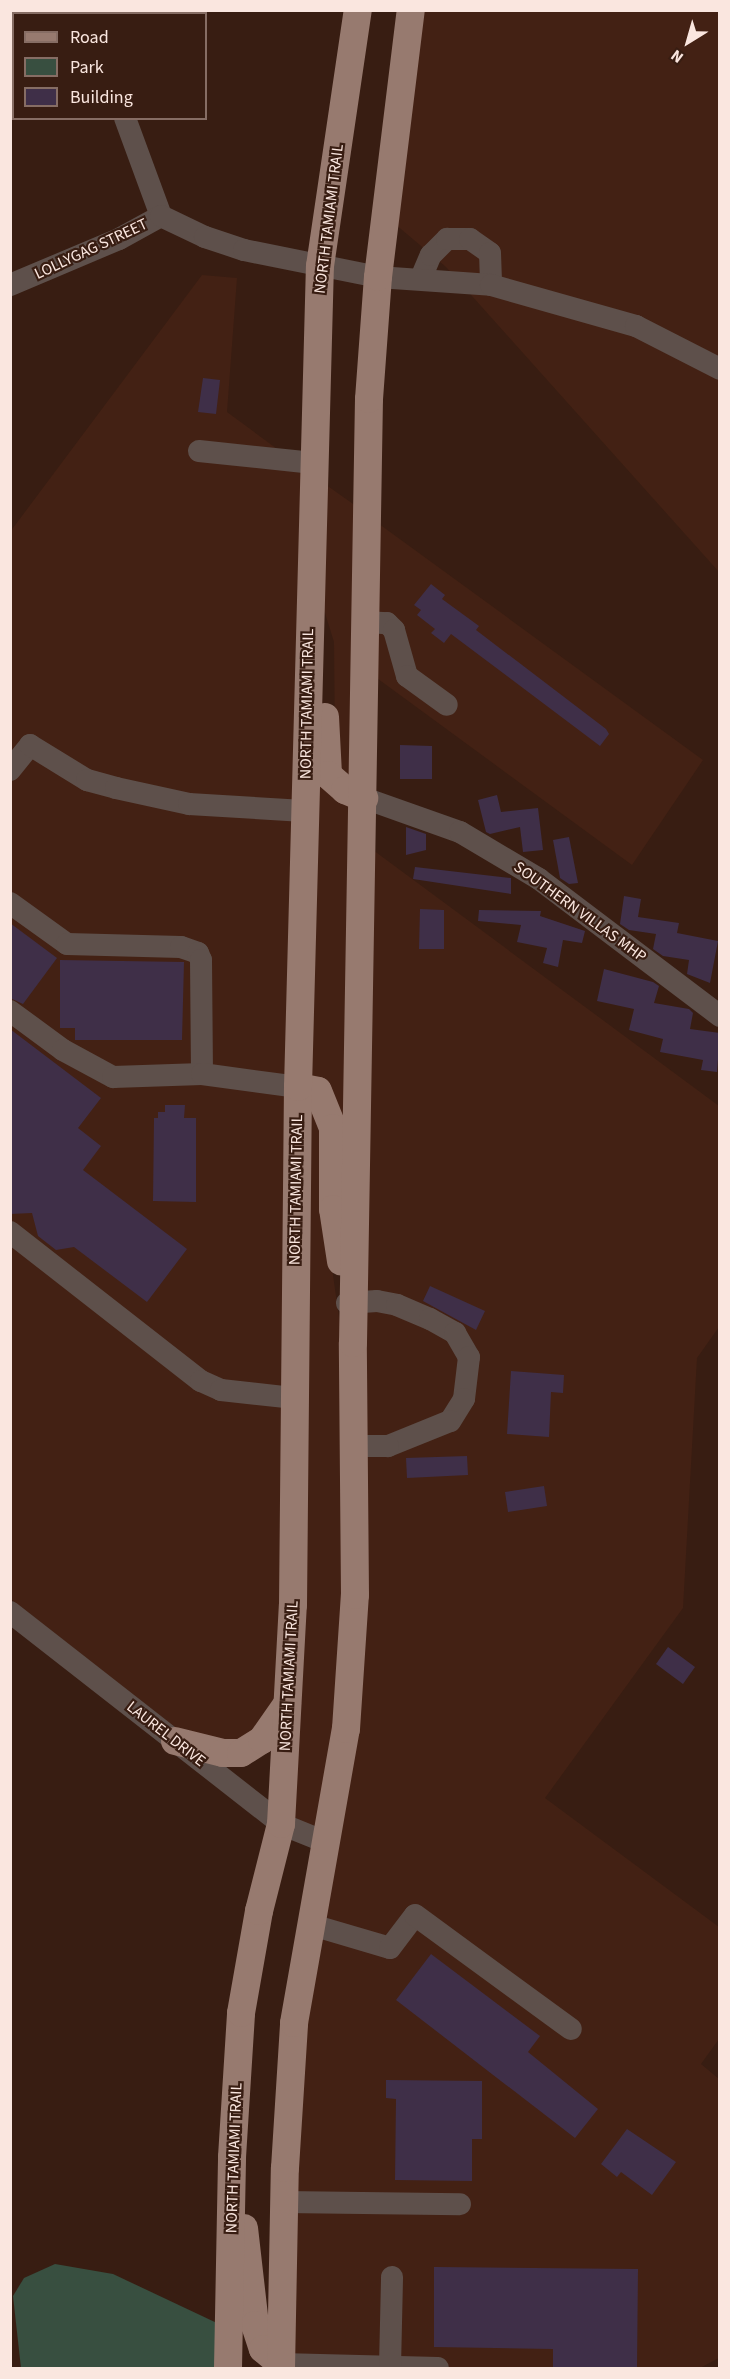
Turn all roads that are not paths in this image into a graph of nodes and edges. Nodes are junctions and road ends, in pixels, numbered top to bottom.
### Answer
1 (358, 10) edge
2 (411, 10) edge
3 (126, 120) edge
4 (160, 216) junction
5 (320, 266) junction
6 (378, 277) junction
7 (421, 278) junction
8 (10, 285) edge
9 (491, 285) junction
10 (720, 369) edge
11 (199, 451) dead end
12 (313, 464) junction
13 (309, 597) junction
14 (365, 622) junction
15 (447, 705) dead end
16 (10, 770) edge
17 (364, 798) junction
18 (304, 811) junction
19 (10, 903) edge
20 (10, 1011) edge
21 (720, 1016) edge
22 (202, 1074) junction
23 (298, 1087) junction
24 (10, 1232) edge
25 (350, 1303) junction
26 (293, 1398) junction
27 (354, 1446) junction
28 (10, 1612) edge
29 (287, 1704) junction
30 (175, 1741) junction
31 (280, 1824) junction
32 (328, 1843) junction
33 (312, 1926) junction
34 (571, 2029) dead end
35 (232, 2157) junction
36 (284, 2202) junction
37 (460, 2204) dead end
38 (392, 2277) dead end
39 (281, 2366) edge
40 (228, 2368) edge
41 (390, 2368) edge
42 (438, 2368) edge

1 - 5 main road, NORTH TAMIAMI TRAIL
2 - 6 main road
3 - 4 street
4 - 5 street, LOLLYGAG STREET
4 - 8 street, LOLLYGAG STREET
5 - 6 street, LOLLYGAG STREET
5 - 12 main road, NORTH TAMIAMI TRAIL
6 - 7 street, LOLLYGAG STREET
6 - 14 main road
7 - 9 street, LOLLYGAG STREET
7 - 9 street
9 - 10 street, LOLLYGAG STREET
11 - 12 street
12 - 13 main road, NORTH TAMIAMI TRAIL
13 - 17 main road
13 - 18 main road, NORTH TAMIAMI TRAIL
14 - 15 street
14 - 17 main road
16 - 18 street
17 - 21 street, SOUTHERN VILLAS MHP
17 - 25 main road
18 - 23 main road, NORTH TAMIAMI TRAIL
19 - 22 street
20 - 22 street
22 - 23 street
23 - 25 main road
23 - 26 main road, NORTH TAMIAMI TRAIL
24 - 26 street
25 - 27 main road
25 - 27 street
26 - 29 main road, NORTH TAMIAMI TRAIL
27 - 32 main road
28 - 30 street, LAUREL DRIVE
29 - 30 main road
29 - 31 main road, NORTH TAMIAMI TRAIL
30 - 31 street, LAUREL DRIVE
31 - 32 street, LAUREL DRIVE
31 - 35 main road, NORTH TAMIAMI TRAIL
32 - 33 main road
33 - 34 street
33 - 36 main road
35 - 39 main road
35 - 40 main road, NORTH TAMIAMI TRAIL
36 - 37 street
36 - 39 main road
38 - 41 street
39 - 41 street
41 - 42 street

